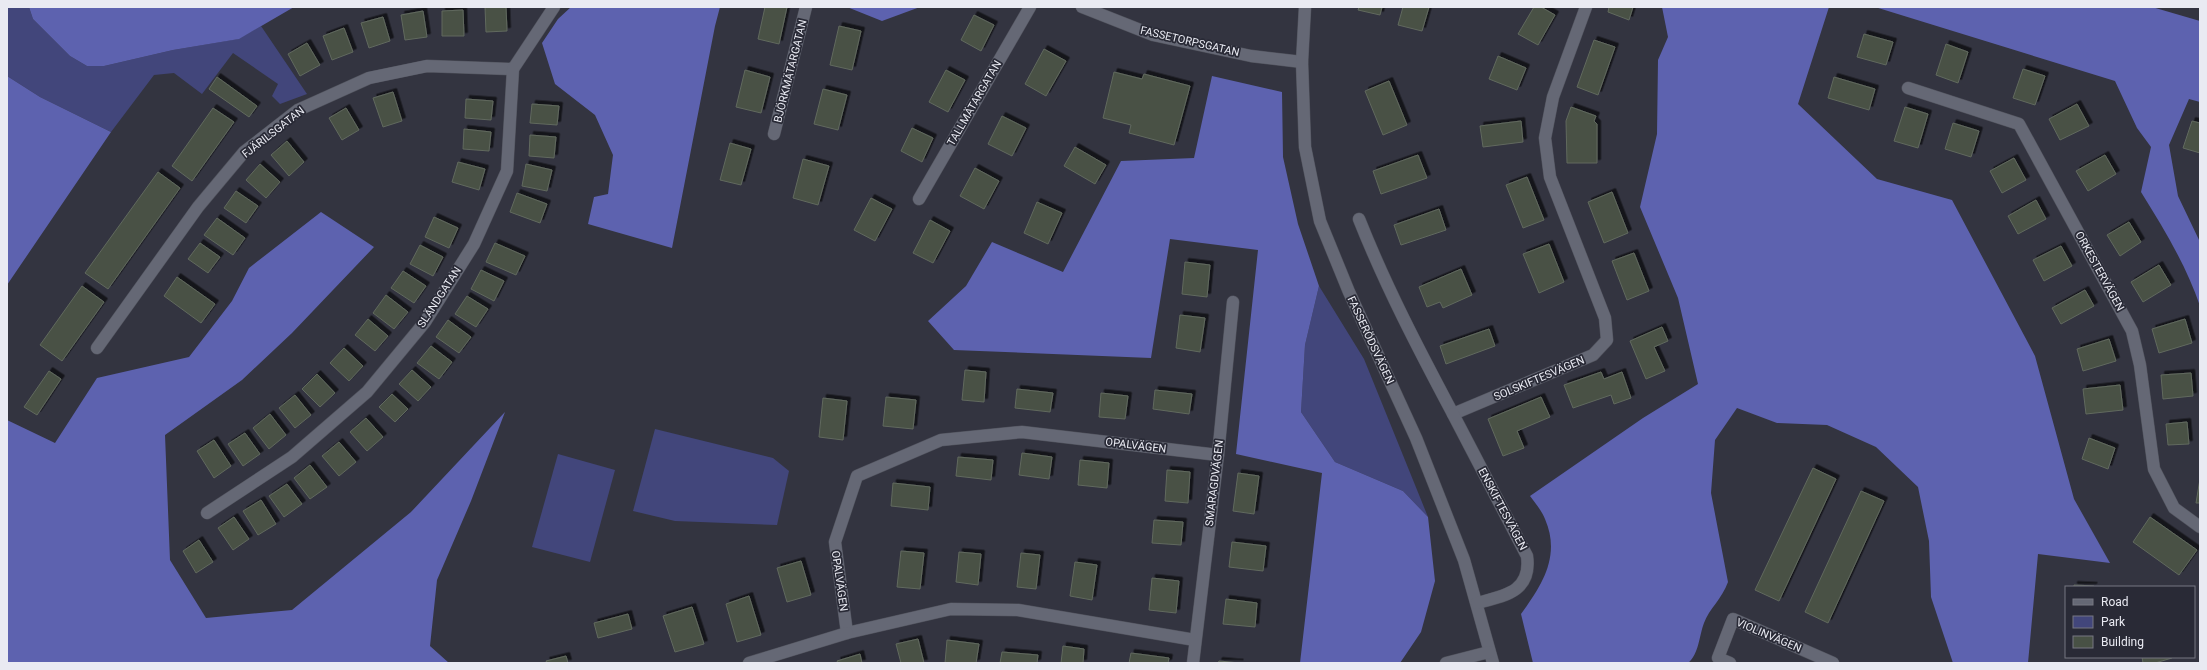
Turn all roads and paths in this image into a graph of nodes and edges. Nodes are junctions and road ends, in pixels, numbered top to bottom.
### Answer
1 (554, 7) edge
2 (806, 7) edge
3 (1030, 7) edge
4 (1082, 7) edge
5 (1304, 7) edge
6 (1586, 7) edge
7 (1302, 62) junction
8 (513, 69) junction
9 (1908, 88) dead end
10 (774, 134) dead end
11 (919, 199) dead end
12 (1359, 219) dead end
13 (1233, 302) dead end
14 (97, 348) dead end
15 (1453, 414) junction
16 (1218, 455) junction
17 (207, 513) dead end
18 (2200, 527) edge
19 (1477, 603) junction
20 (848, 633) junction
21 (1196, 640) junction
22 (1491, 657) edge
23 (749, 663) edge
24 (1193, 663) edge
25 (1446, 663) edge
26 (1730, 663) edge
27 (1833, 663) edge

1 - 8 street
2 - 10 street, BJÖRKMÄTARGATAN
3 - 11 street, TALLMÄTARGATAN
4 - 7 street, FASSETORPSGATAN
5 - 7 street, FASSERÖDSVÄGEN
6 - 15 street, SOLSKIFTESVÄGEN
7 - 19 street, FASSERÖDSVÄGEN
8 - 14 street, FJÄRILSGATAN
8 - 17 street, SLÄNDGATAN
9 - 18 street, ORKESTERVÄGEN
12 - 15 street
13 - 16 street, SMARAGDVÄGEN
15 - 19 street, ENSKIFTESVÄGEN
16 - 20 street, OPALVÄGEN
16 - 21 street, SMARAGDVÄGEN
19 - 22 street, FASSERÖDSVÄGEN
20 - 21 street
20 - 23 street
21 - 24 street, SMARAGDVÄGEN
22 - 25 street
26 - 27 street, VIOLINVÄGEN

